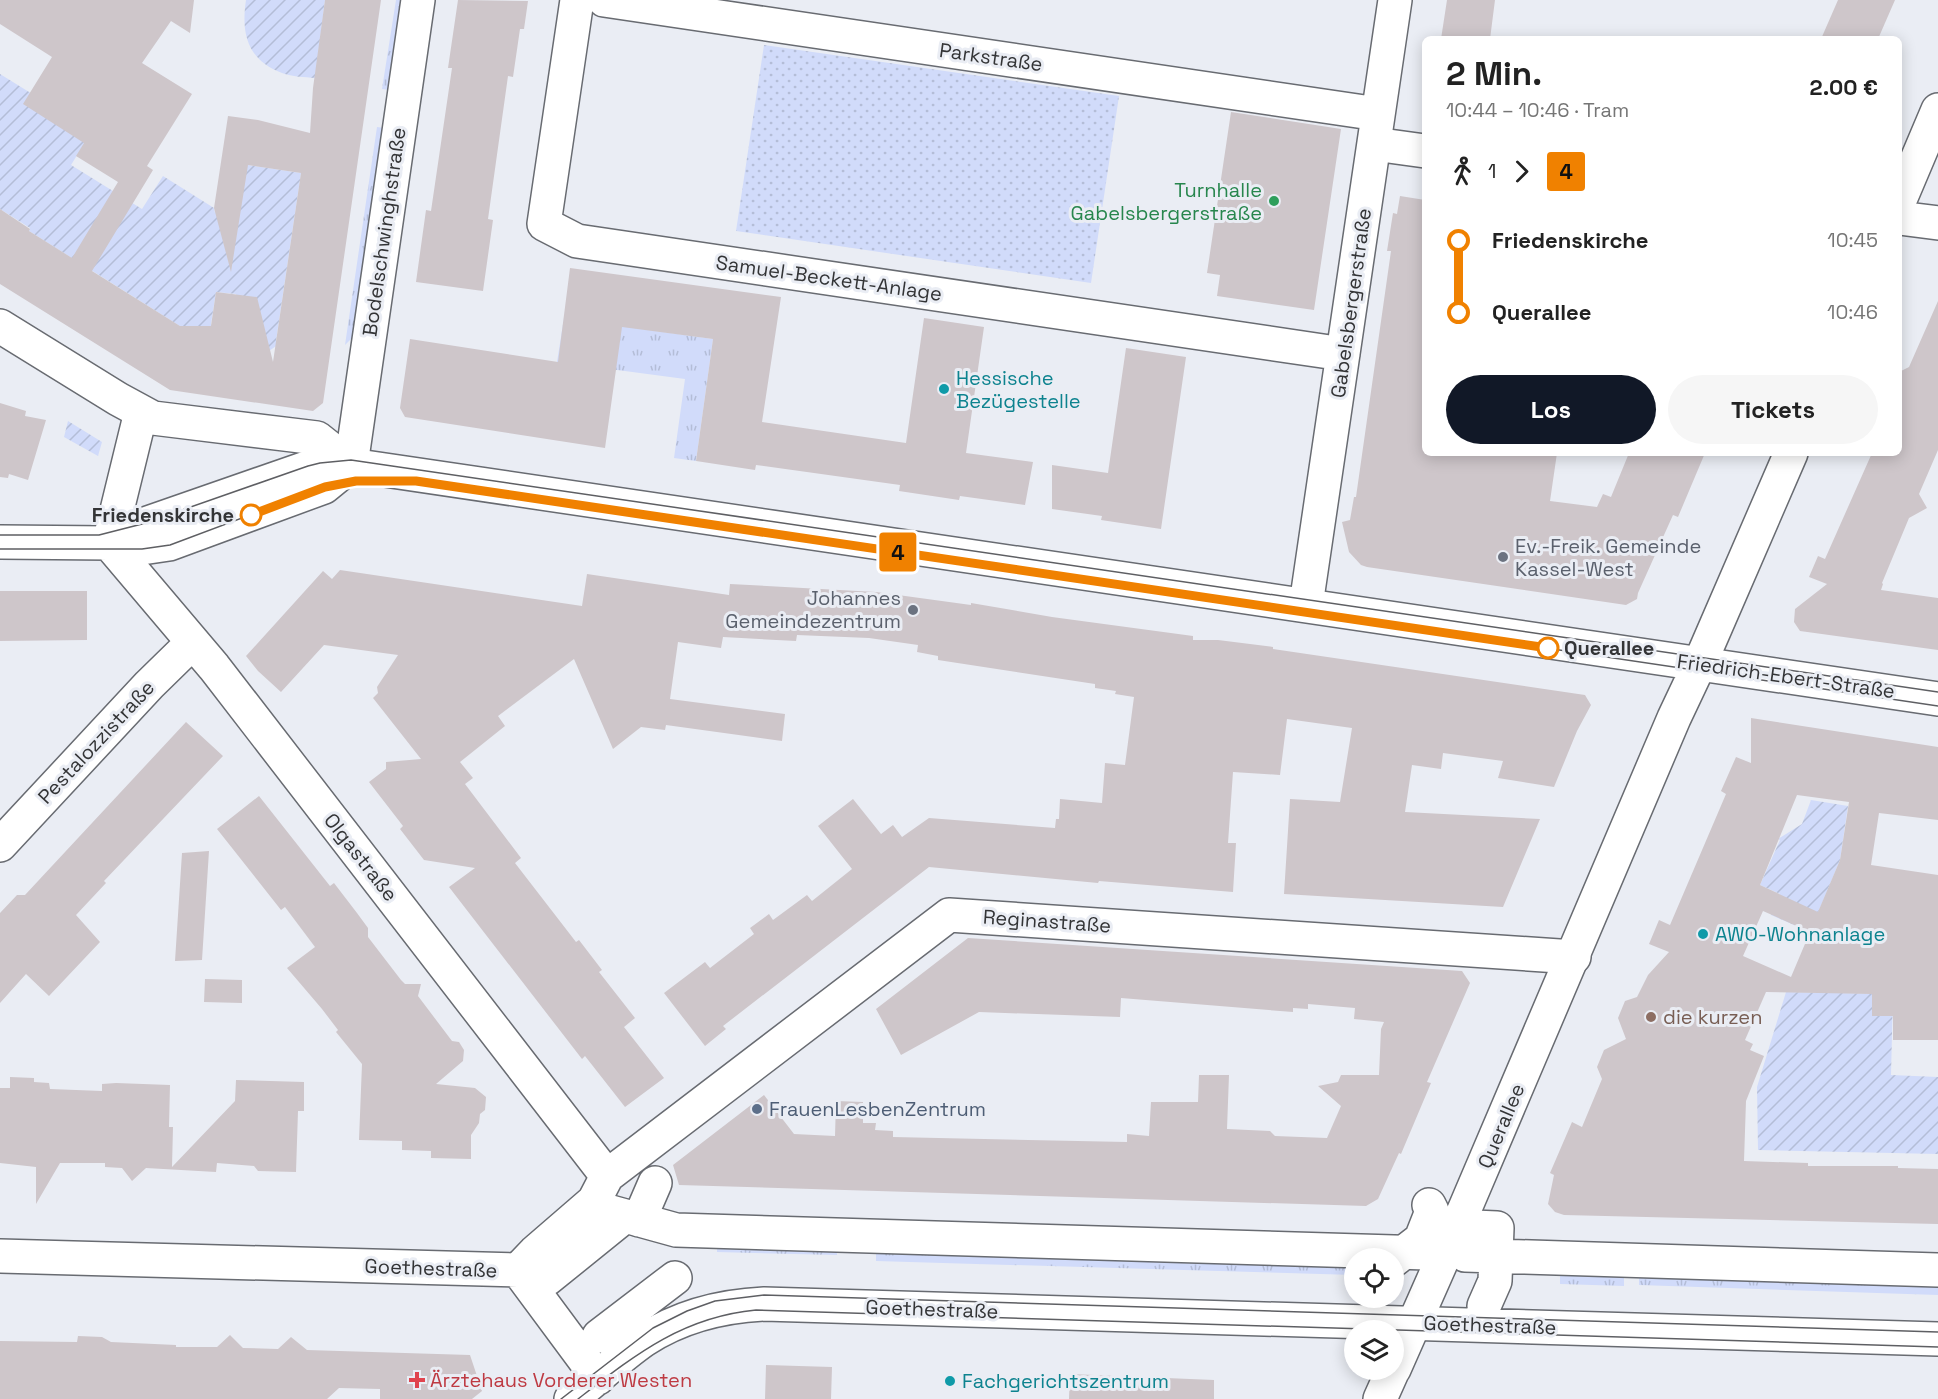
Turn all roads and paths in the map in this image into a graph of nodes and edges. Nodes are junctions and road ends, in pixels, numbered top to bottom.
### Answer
1 (418, 0) edge
2 (577, 0) edge
3 (604, 0) edge
4 (1395, 0) edge
5 (1938, 110) edge
6 (1376, 129) junction
7 (1422, 150) edge
8 (1902, 195) edge
9 (1902, 218) edge
10 (1938, 224) edge
11 (0, 326) edge
12 (1343, 354) junction
13 (141, 412) junction
14 (1790, 456) edge
15 (351, 465) junction
16 (0, 542) edge
17 (109, 543) junction
18 (1306, 605) junction
19 (193, 642) junction
20 (1700, 663) junction
21 (1938, 699) edge
22 (0, 844) edge
23 (1574, 957) junction
24 (607, 1176) junction
25 (655, 1183) dead end
26 (621, 1215) junction
27 (676, 1230) junction
28 (1419, 1237) edge
29 (0, 1256) edge
30 (544, 1268) junction
31 (1938, 1270) edge
32 (680, 1290) junction
33 (1494, 1303) dead end
34 (650, 1315) dead end
35 (1414, 1323) junction
36 (599, 1336) dead end
37 (1938, 1339) edge
38 (1404, 1345) edge
39 (598, 1378) junction
40 (1388, 1380) edge
41 (571, 1399) edge
42 (1380, 1399) edge

1 - 15 street, Bodelschwinghstraße
2 - 12 street, Samuel-Beckett-Anlage
3 - 6 street, Parkstraße
4 - 6 street, Gabelsbergerstraße
5 - 8 street
6 - 7 street, Parkstraße
6 - 12 street, Gabelsbergerstraße
9 - 10 street
11 - 13 street
12 - 18 street, Gabelsbergerstraße
13 - 15 street
13 - 17 street
14 - 20 street, Querallee
15 - 17 street
15 - 18 street, Friedrich-Ebert-Straße
16 - 17 street
17 - 19 street, Olgastraße
18 - 20 street, Friedrich-Ebert-Straße
19 - 22 street, Pestalozzistraße
19 - 24 street, Olgastraße
20 - 21 street, Friedrich-Ebert-Straße
20 - 23 street, Querallee
23 - 24 street, Reginastraße
23 - 35 street, Querallee
24 - 30 street
25 - 26 street
26 - 27 street
26 - 30 street
27 - 28 street
27 - 32 street
29 - 30 street, Goethestraße
30 - 39 street, Goethestraße
31 - 33 street
32 - 34 street
32 - 36 street
35 - 37 street, Goethestraße
35 - 38 street, Querallee
35 - 39 street, Goethestraße
39 - 41 street
40 - 42 street, Querallee

